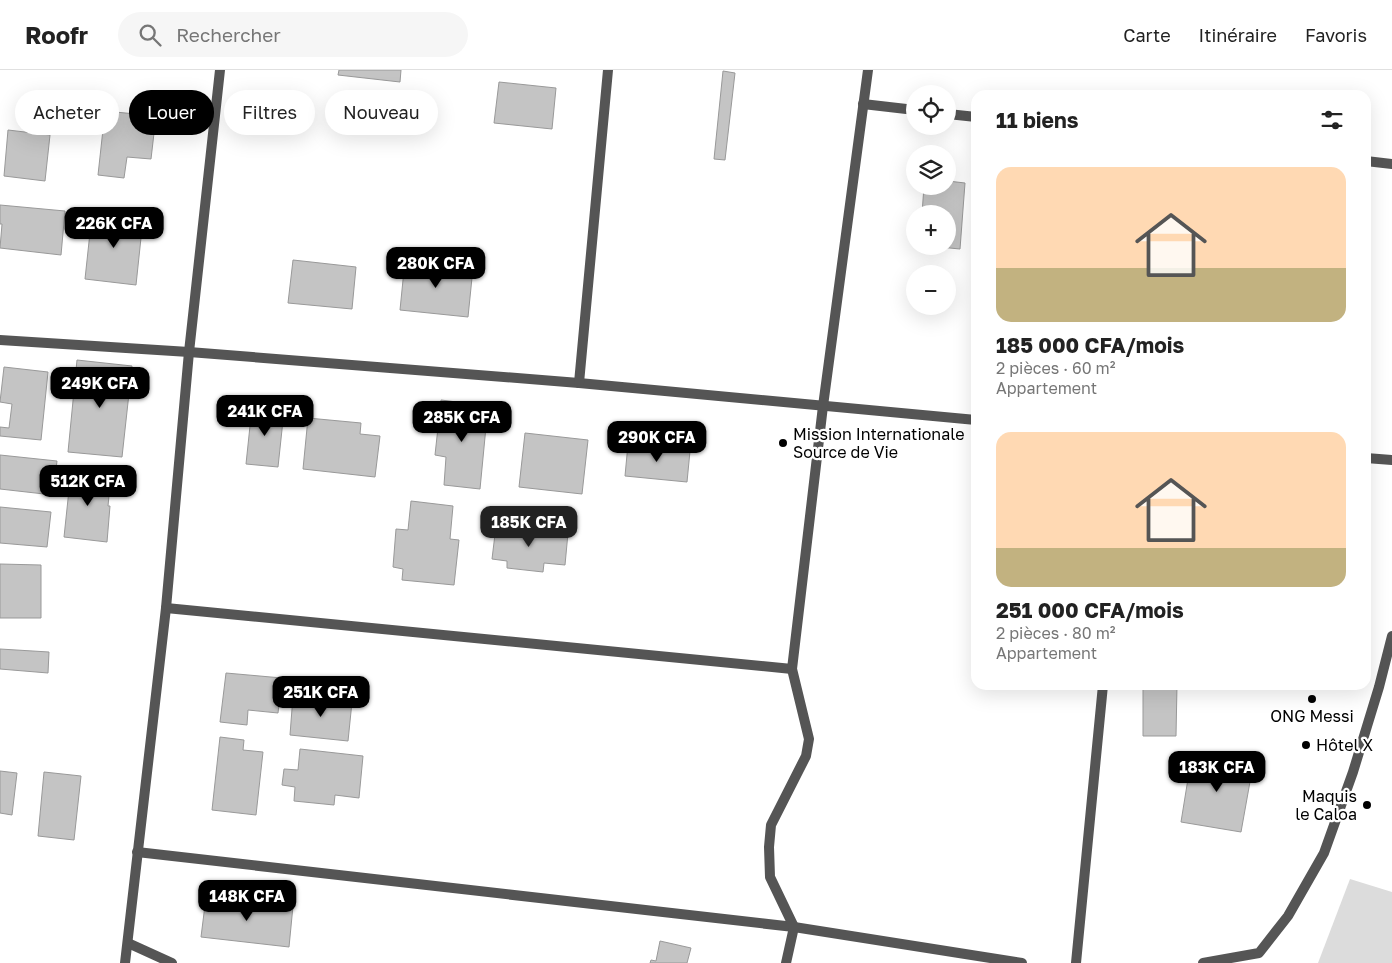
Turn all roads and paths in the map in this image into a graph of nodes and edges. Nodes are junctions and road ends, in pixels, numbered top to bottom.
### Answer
1 (220, 70) edge
2 (608, 70) edge
3 (868, 70) edge
4 (863, 104) junction
5 (906, 109) edge
6 (956, 115) edge
7 (971, 116) edge
8 (1371, 162) edge
9 (1392, 164) edge
10 (0, 340) edge
11 (189, 352) junction
12 (580, 383) junction
13 (823, 406) junction
14 (971, 420) edge
15 (1371, 458) edge
16 (1392, 460) edge
17 (166, 608) junction
18 (1392, 636) edge
19 (792, 669) junction
20 (1103, 690) edge
21 (137, 852) junction
22 (794, 927) junction
23 (128, 943) junction
24 (125, 963) edge
25 (172, 963) edge
26 (786, 963) edge
27 (1022, 963) edge
28 (1076, 963) edge
29 (1203, 963) edge

1 - 11 street
2 - 12 street
3 - 4 street
4 - 5 street
4 - 13 street
6 - 7 street
8 - 9 street
10 - 11 street
11 - 12 street
11 - 17 street
12 - 13 street
13 - 14 street
13 - 19 street
15 - 16 street
17 - 19 street
17 - 21 street
18 - 29 street
19 - 22 street
20 - 28 street
21 - 22 street
21 - 23 street
22 - 26 street
22 - 27 street
23 - 24 street
23 - 25 street

